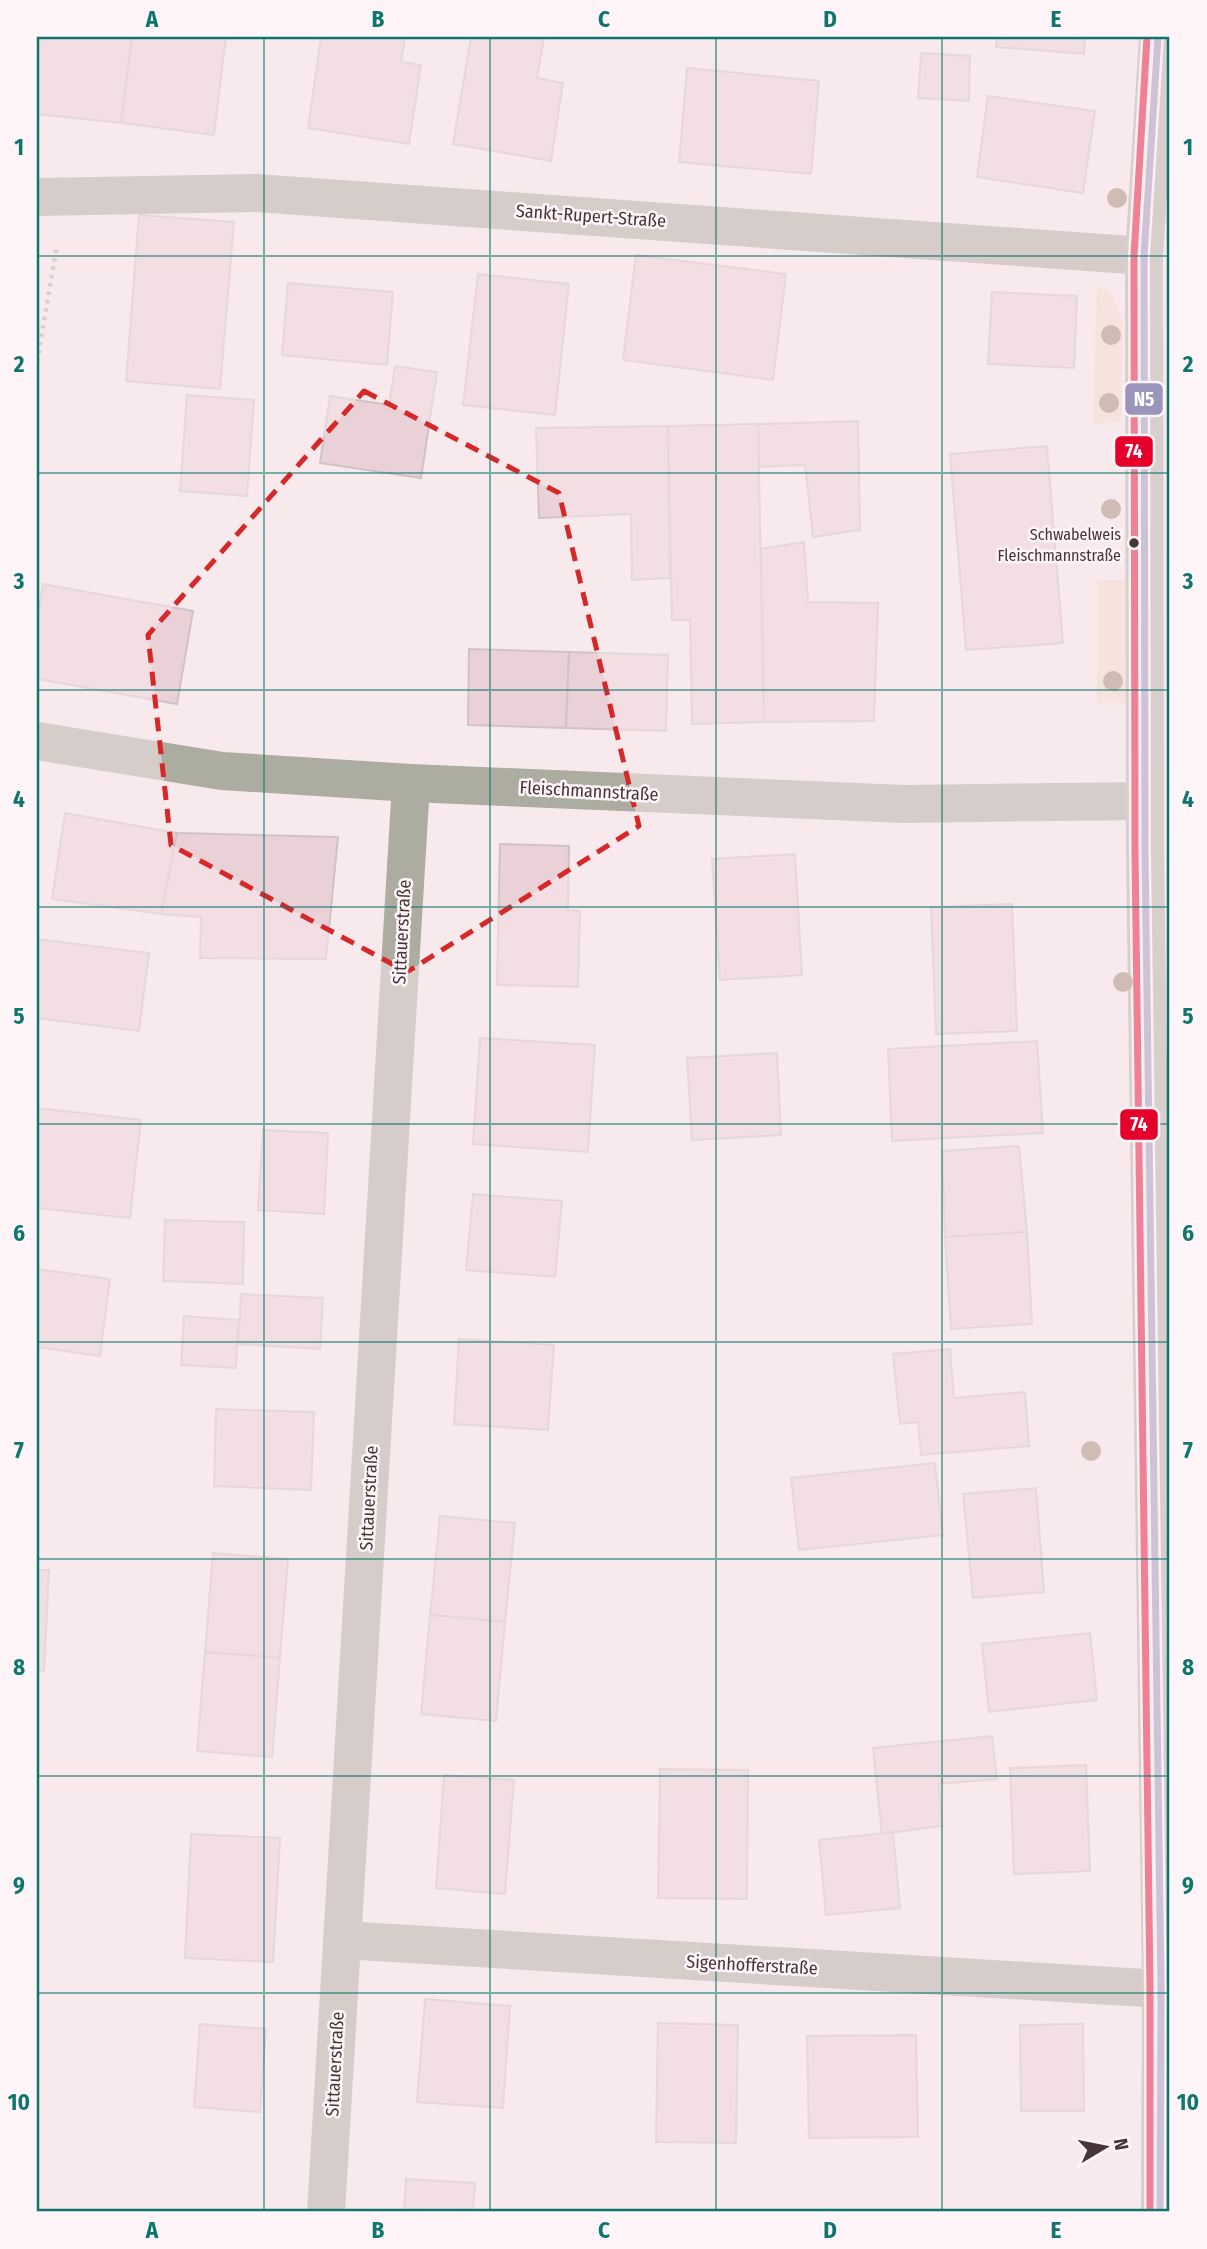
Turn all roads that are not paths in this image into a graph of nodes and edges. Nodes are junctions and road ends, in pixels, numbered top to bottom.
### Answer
1 (1158, 37) edge
2 (51, 196) edge
3 (1144, 256) junction
4 (37, 741) edge
5 (411, 783) junction
6 (1145, 801) junction
7 (1158, 852) edge
8 (342, 1940) junction
9 (1161, 1989) junction
10 (326, 2212) edge
11 (1160, 2212) edge

1 - 3 main road
2 - 3 street, Sankt-Rupert-Straße
3 - 6 main road
4 - 5 street, Fleischmannstraße
5 - 6 street, Fleischmannstraße
5 - 8 street, Sittauerstraße
6 - 7 main road
7 - 9 main road
8 - 9 street, Sigenhofferstraße
8 - 10 street, Sittauerstraße
9 - 11 main road

